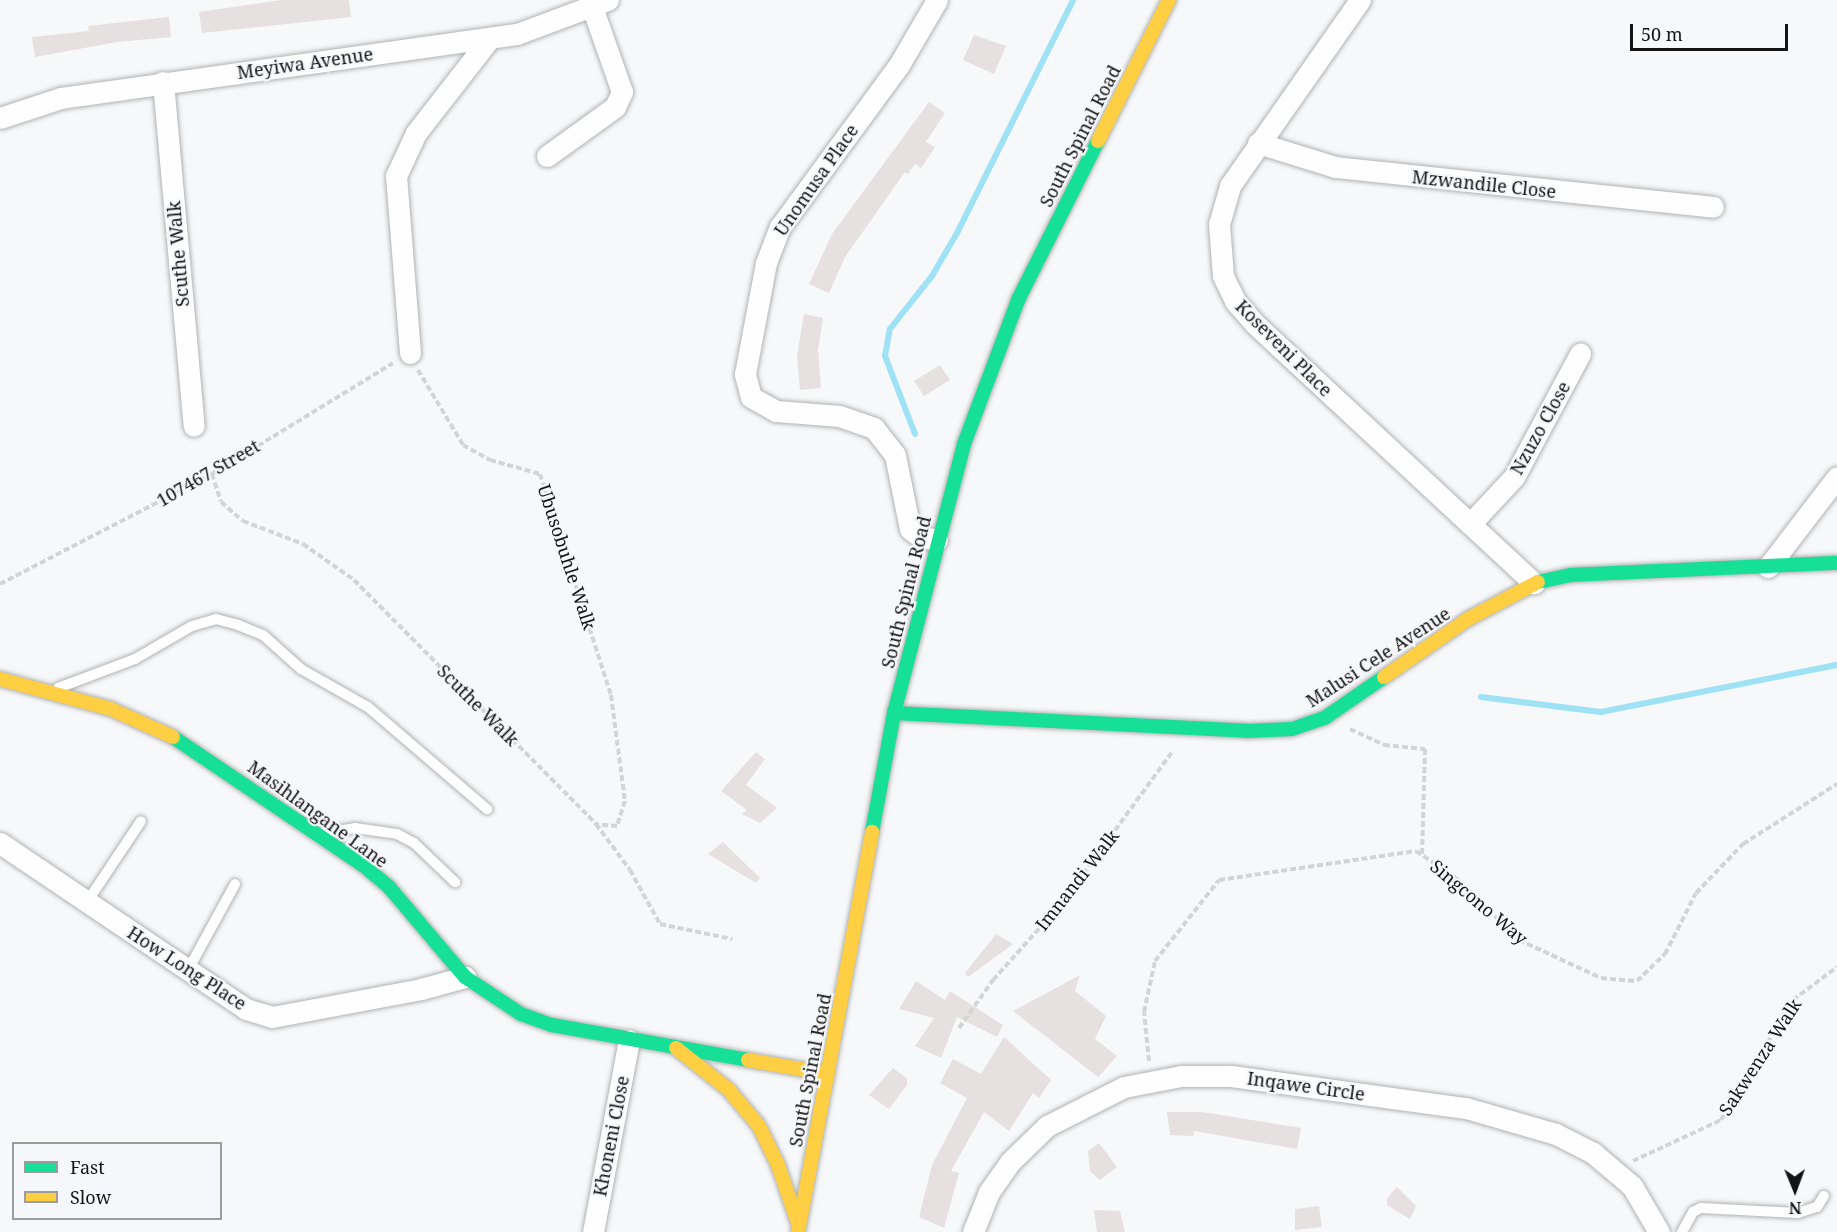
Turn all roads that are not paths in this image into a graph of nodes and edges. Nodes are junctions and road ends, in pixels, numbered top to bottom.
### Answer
1 (938, 0) edge
2 (1169, 0) edge
3 (1360, 0) edge
4 (588, 5) edge
5 (490, 38) junction
6 (163, 82) junction
7 (0, 118) edge
8 (1258, 143) junction
9 (547, 156) dead end
10 (1713, 207) dead end
11 (410, 353) road end
12 (1580, 354) dead end
13 (194, 426) dead end
14 (1837, 477) edge
15 (1470, 524) junction
16 (937, 540) junction
17 (1837, 563) edge
18 (1768, 567) junction
19 (1534, 583) junction
20 (0, 679) edge
21 (51, 691) junction
22 (894, 713) junction
23 (487, 808) dead end
24 (141, 821) dead end
25 (319, 834) junction
26 (0, 843) edge
27 (455, 882) dead end
28 (235, 884) dead end
29 (87, 902) junction
30 (188, 970) junction
31 (465, 977) junction
32 (629, 1040) junction
33 (674, 1046) junction
34 (828, 1074) junction
35 (1824, 1196) dead end
36 (798, 1228) edge
37 (593, 1232) edge
38 (973, 1232) edge
39 (1659, 1232) edge
40 (1682, 1232) edge

1 - 16 street, Unomusa Place
2 - 16 street, South Spinal Road
3 - 8 street, Koseveni Place
4 - 5 street, Meyiwa Avenue
4 - 9 street
5 - 6 street, Meyiwa Avenue
5 - 11 street
6 - 7 street, Meyiwa Avenue
6 - 13 street, Scuthe Walk
8 - 10 street, Mzwandile Close
8 - 15 street, Koseveni Place
12 - 15 street, Nzuzo Close
14 - 18 street
15 - 19 street, Koseveni Place
16 - 22 street, South Spinal Road
17 - 18 street, Malusi Cele Avenue
18 - 19 street, Malusi Cele Avenue
19 - 22 street, Malusi Cele Avenue
20 - 21 street, Masihlangane Lane
21 - 23 lane
21 - 25 street, Masihlangane Lane
22 - 34 street, South Spinal Road
24 - 29 lane
25 - 27 lane
25 - 31 street, Masihlangane Lane
26 - 29 street, How Long Place
28 - 30 lane
29 - 30 street, How Long Place
30 - 31 street, How Long Place
31 - 32 street, Masihlangane Lane
32 - 33 street, Masihlangane Lane
32 - 37 street, Khoneni Close
33 - 34 street, Masihlangane Lane
33 - 36 street
34 - 36 street, South Spinal Road
35 - 40 lane
38 - 39 street, Inqawe Circle

